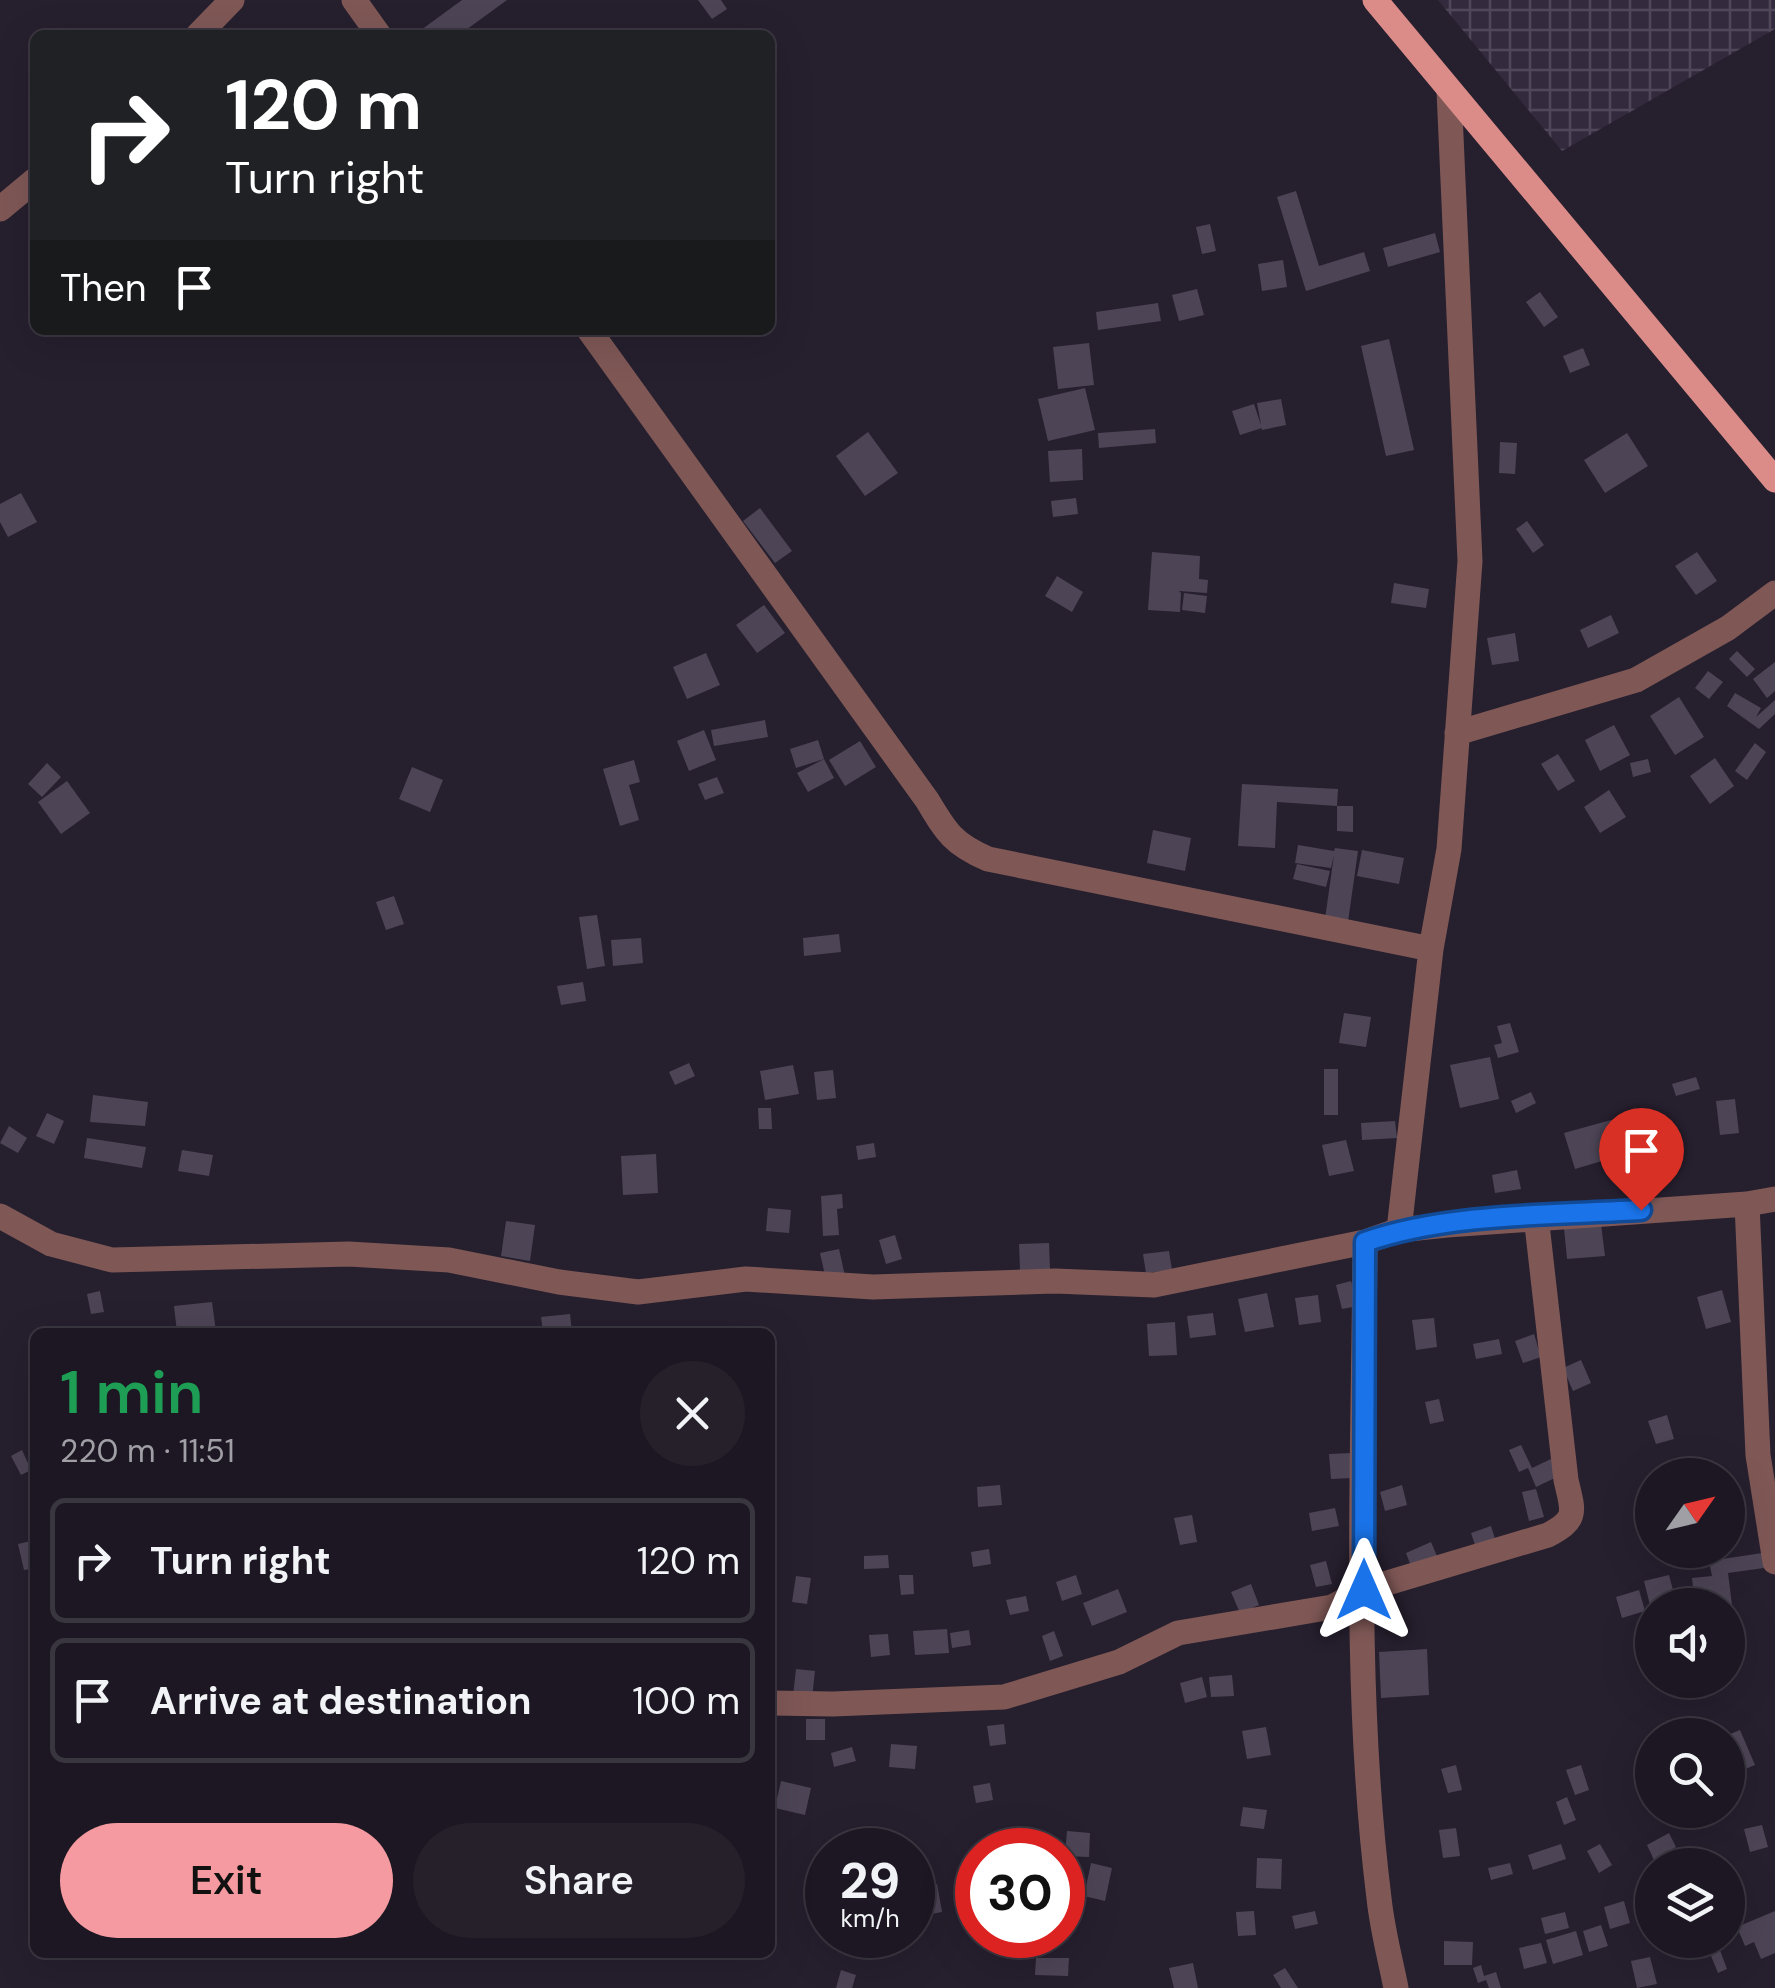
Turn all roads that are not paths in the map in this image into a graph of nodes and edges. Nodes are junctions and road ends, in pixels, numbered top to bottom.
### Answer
1 (232, 0) edge
2 (354, 0) edge
3 (1374, 0) edge
4 (203, 30) edge
5 (375, 30) edge
6 (1449, 91) junction
7 (30, 184) edge
8 (0, 209) edge
9 (594, 335) edge
10 (1775, 480) edge
11 (1775, 593) edge
12 (1456, 732) junction
13 (1431, 949) junction
14 (1775, 1199) edge
15 (1746, 1204) junction
16 (0, 1216) edge
17 (1536, 1216) junction
18 (1399, 1230) junction
19 (1365, 1242) junction
20 (1775, 1562) edge
21 (1364, 1590) junction
22 (775, 1702) edge
23 (1396, 1988) edge

1 - 4 street
2 - 5 street
3 - 6 main road
6 - 10 main road
6 - 12 street
7 - 8 street
9 - 13 street
11 - 12 street
12 - 13 street
13 - 18 street
14 - 15 street
15 - 17 street
15 - 20 street
16 - 19 street
17 - 18 street
17 - 21 street
18 - 19 street
19 - 21 street
21 - 22 street
21 - 23 street

